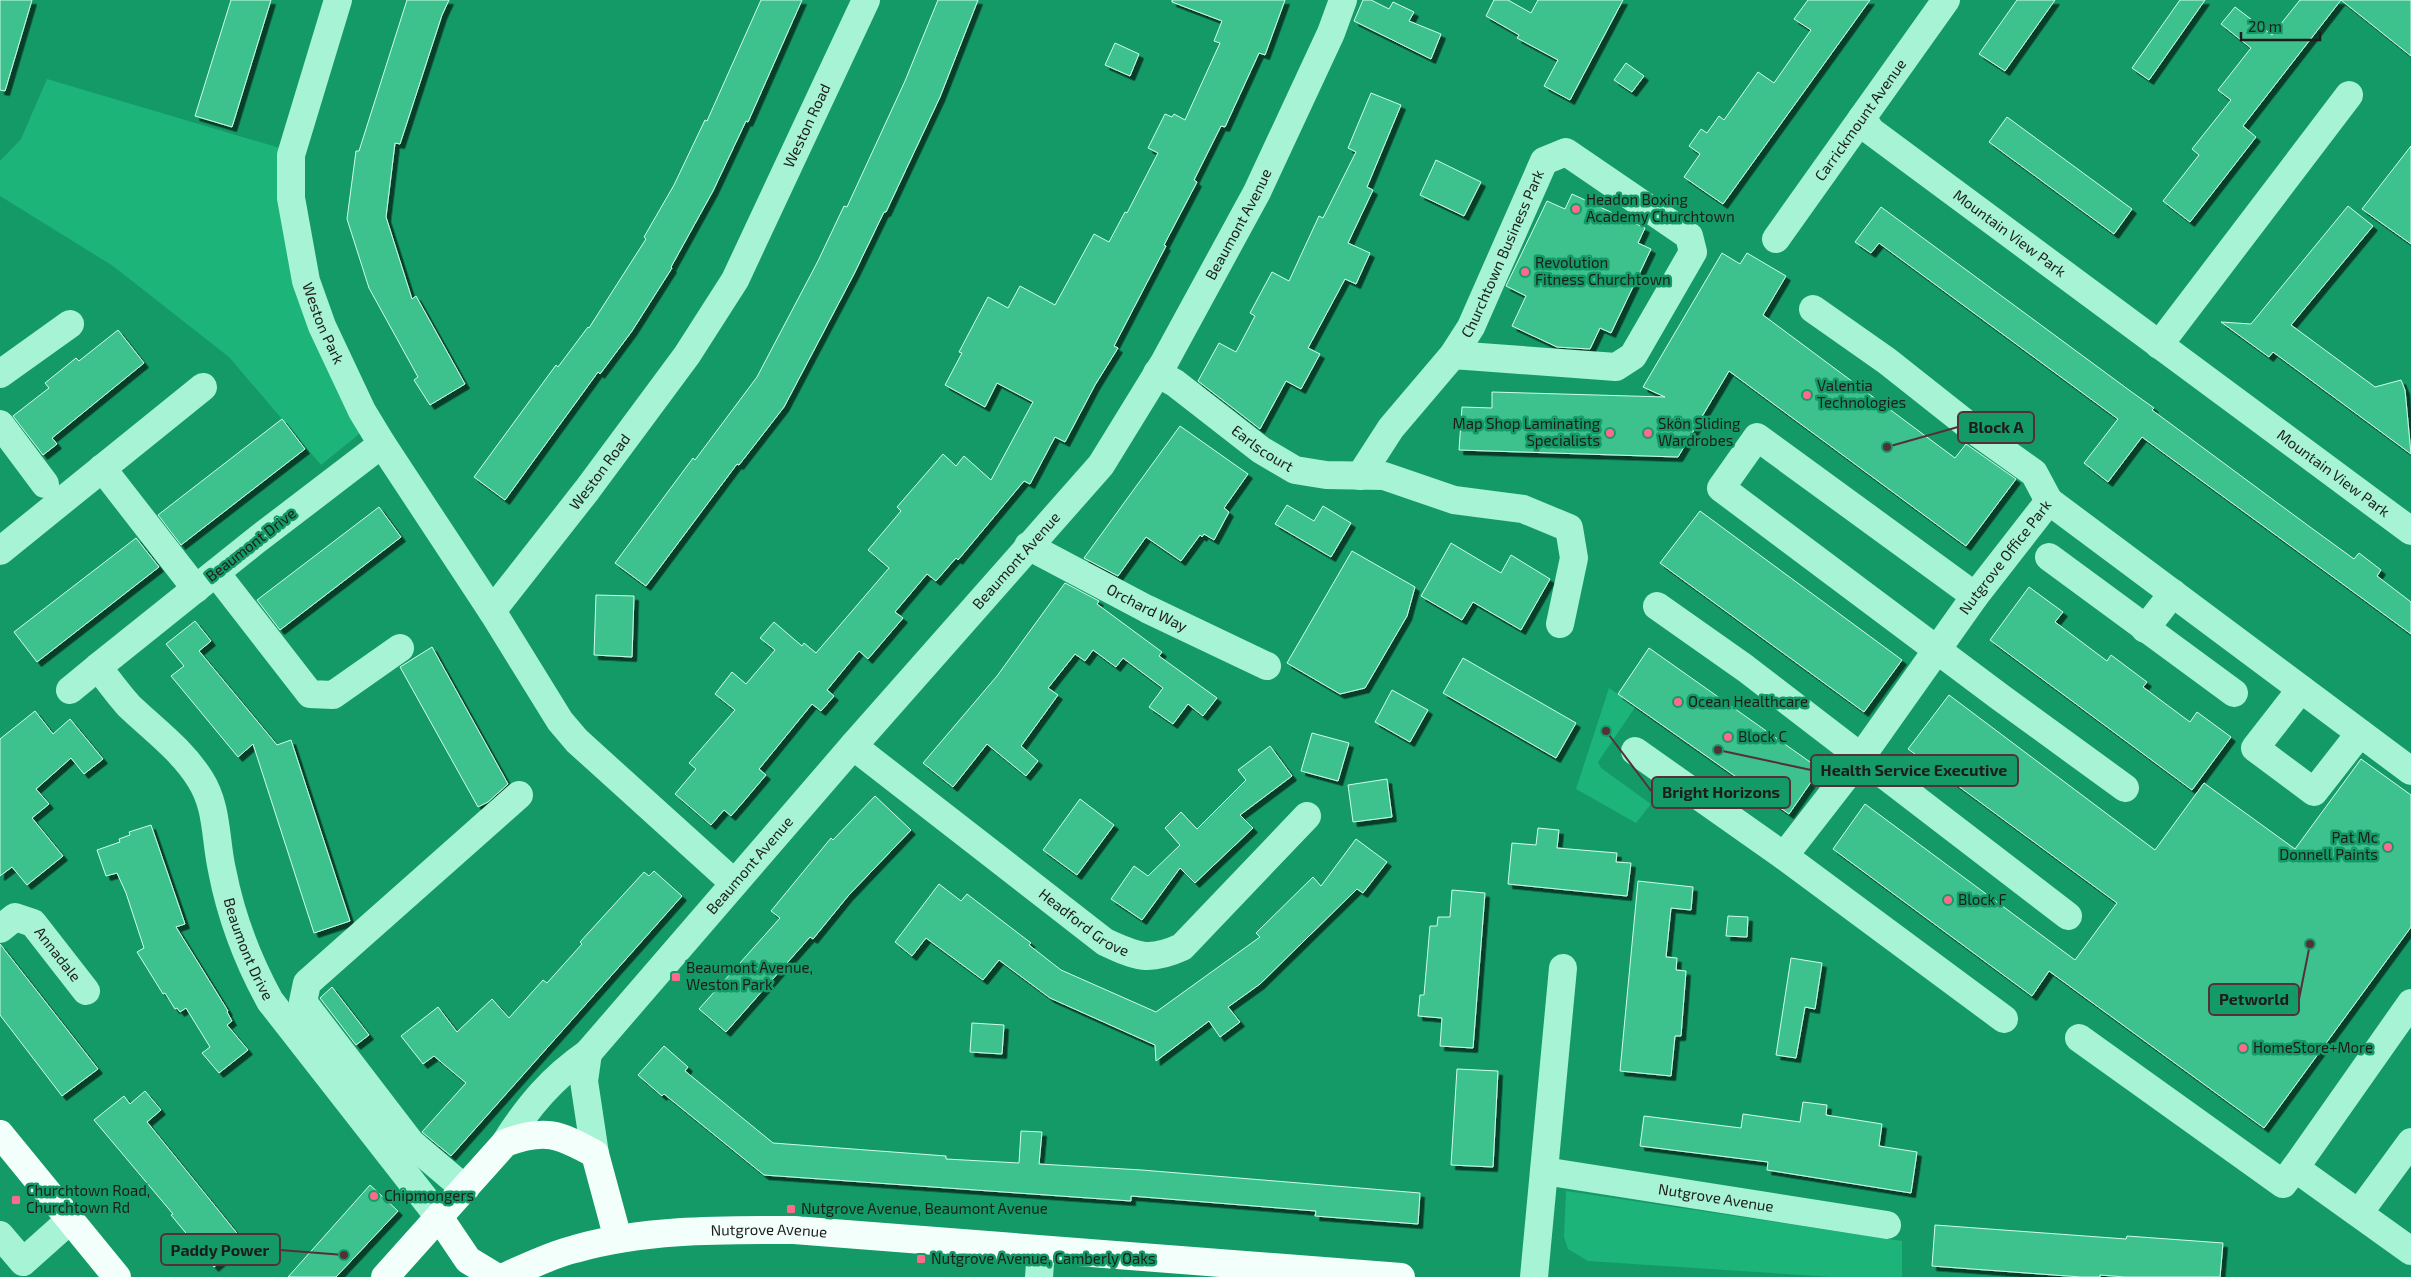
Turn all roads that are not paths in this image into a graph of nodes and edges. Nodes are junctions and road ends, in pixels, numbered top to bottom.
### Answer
1 (338, 0) edge
2 (866, 0) edge
3 (1343, 0) edge
4 (1946, 0) edge
5 (2349, 95) dead end
6 (1862, 118) junction
7 (1776, 239) dead end
8 (1814, 309) dead end
9 (70, 324) dead end
10 (2159, 345) junction
11 (1453, 355) junction
12 (0, 374) edge
13 (1157, 374) junction
14 (203, 387) dead end
15 (0, 424) edge
16 (382, 444) junction
17 (102, 468) junction
18 (1372, 476) junction
19 (45, 484) dead end
20 (2049, 501) junction
21 (2411, 532) edge
22 (1028, 546) junction
23 (0, 551) edge
24 (2049, 557) dead end
25 (206, 581) junction
26 (2173, 593) junction
27 (1975, 596) junction
28 (1657, 606) dead end
29 (492, 611) junction
30 (1560, 624) dead end
31 (2145, 629) junction
32 (400, 648) dead end
33 (1938, 650) junction
34 (1266, 666) dead end
35 (98, 667) junction
36 (2301, 689) junction
37 (70, 690) dead end
38 (2234, 693) dead end
39 (2360, 732) junction
40 (853, 746) junction
41 (1635, 751) dead end
42 (1860, 757) junction
43 (2411, 771) edge
44 (2125, 788) dead end
45 (518, 795) dead end
46 (1307, 816) dead end
47 (1784, 856) junction
48 (734, 883) junction
49 (2068, 916) dead end
50 (0, 929) edge
51 (1563, 968) dead end
52 (86, 991) dead end
53 (2411, 1003) edge
54 (2004, 1019) dead end
55 (2079, 1038) dead end
56 (588, 1053) junction
57 (0, 1134) edge
58 (2411, 1142) edge
59 (505, 1143) junction
60 (595, 1154) junction
61 (2294, 1168) junction
62 (1544, 1171) junction
63 (464, 1189) junction
64 (2359, 1213) junction
65 (438, 1217) junction
66 (70, 1220) junction
67 (1887, 1225) dead end
68 (0, 1235) edge
69 (618, 1239) junction
70 (1041, 1250) junction
71 (2411, 1251) edge
72 (117, 1277) edge
73 (385, 1277) edge
74 (496, 1277) edge
75 (504, 1277) edge
76 (1039, 1277) edge
77 (1401, 1277) edge
78 (1534, 1277) edge

1 - 16 street, Weston Park
2 - 29 street, Weston Road
3 - 13 street, Beaumont Avenue
4 - 6 street, Carrickmount Avenue
5 - 10 street
6 - 7 street, Carrickmount Avenue
6 - 10 street, Mountain View Park
8 - 20 street
9 - 12 street
10 - 21 street, Mountain View Park
11 - 11 street, Churchtown Business Park
11 - 18 street, Churchtown Business Park
13 - 18 street, Earlscourt
13 - 22 street, Beaumont Avenue
14 - 17 street
15 - 19 street
16 - 25 street, Beaumont Drive
16 - 29 street, Weston Park
17 - 23 street
17 - 25 street
18 - 30 street, Earlscourt
20 - 26 street, Nutgrove Office Park
20 - 27 street, Nutgrove Office Park
22 - 34 street, Orchard Way
22 - 40 street, Beaumont Avenue
24 - 31 street
25 - 32 street
25 - 35 street, Beaumont Drive
26 - 31 street
26 - 36 street, Nutgrove Office Park
27 - 33 street, Nutgrove Office Park
27 - 33 street
28 - 42 street
29 - 48 street
31 - 38 street
33 - 42 street, Nutgrove Office Park
33 - 44 street
35 - 37 street, Beaumont Drive
35 - 65 street, Beaumont Drive
36 - 39 street, Nutgrove Office Park
36 - 39 street
39 - 43 street, Nutgrove Office Park
40 - 46 street, Headford Grove
40 - 48 street, Beaumont Avenue
41 - 47 street
42 - 47 street, Nutgrove Office Park
42 - 49 street
45 - 63 street
47 - 54 street
48 - 56 street, Beaumont Avenue
50 - 52 street, Annadale
51 - 62 street
53 - 61 street
55 - 61 street
56 - 59 street, Beaumont Avenue
56 - 60 street
57 - 66 main road
58 - 64 street
59 - 60 main road
59 - 63 main road, Beaumont Avenue
60 - 69 main road
61 - 64 street
62 - 67 street, Nutgrove Avenue
62 - 78 street
63 - 65 main road, Beaumont Avenue
64 - 71 street
65 - 73 main road, Beaumont Avenue
65 - 74 main road
66 - 68 street
66 - 72 main road
69 - 70 main road, Nutgrove Avenue
69 - 75 main road, Nutgrove Avenue
70 - 76 street
70 - 77 main road, Nutgrove Avenue

